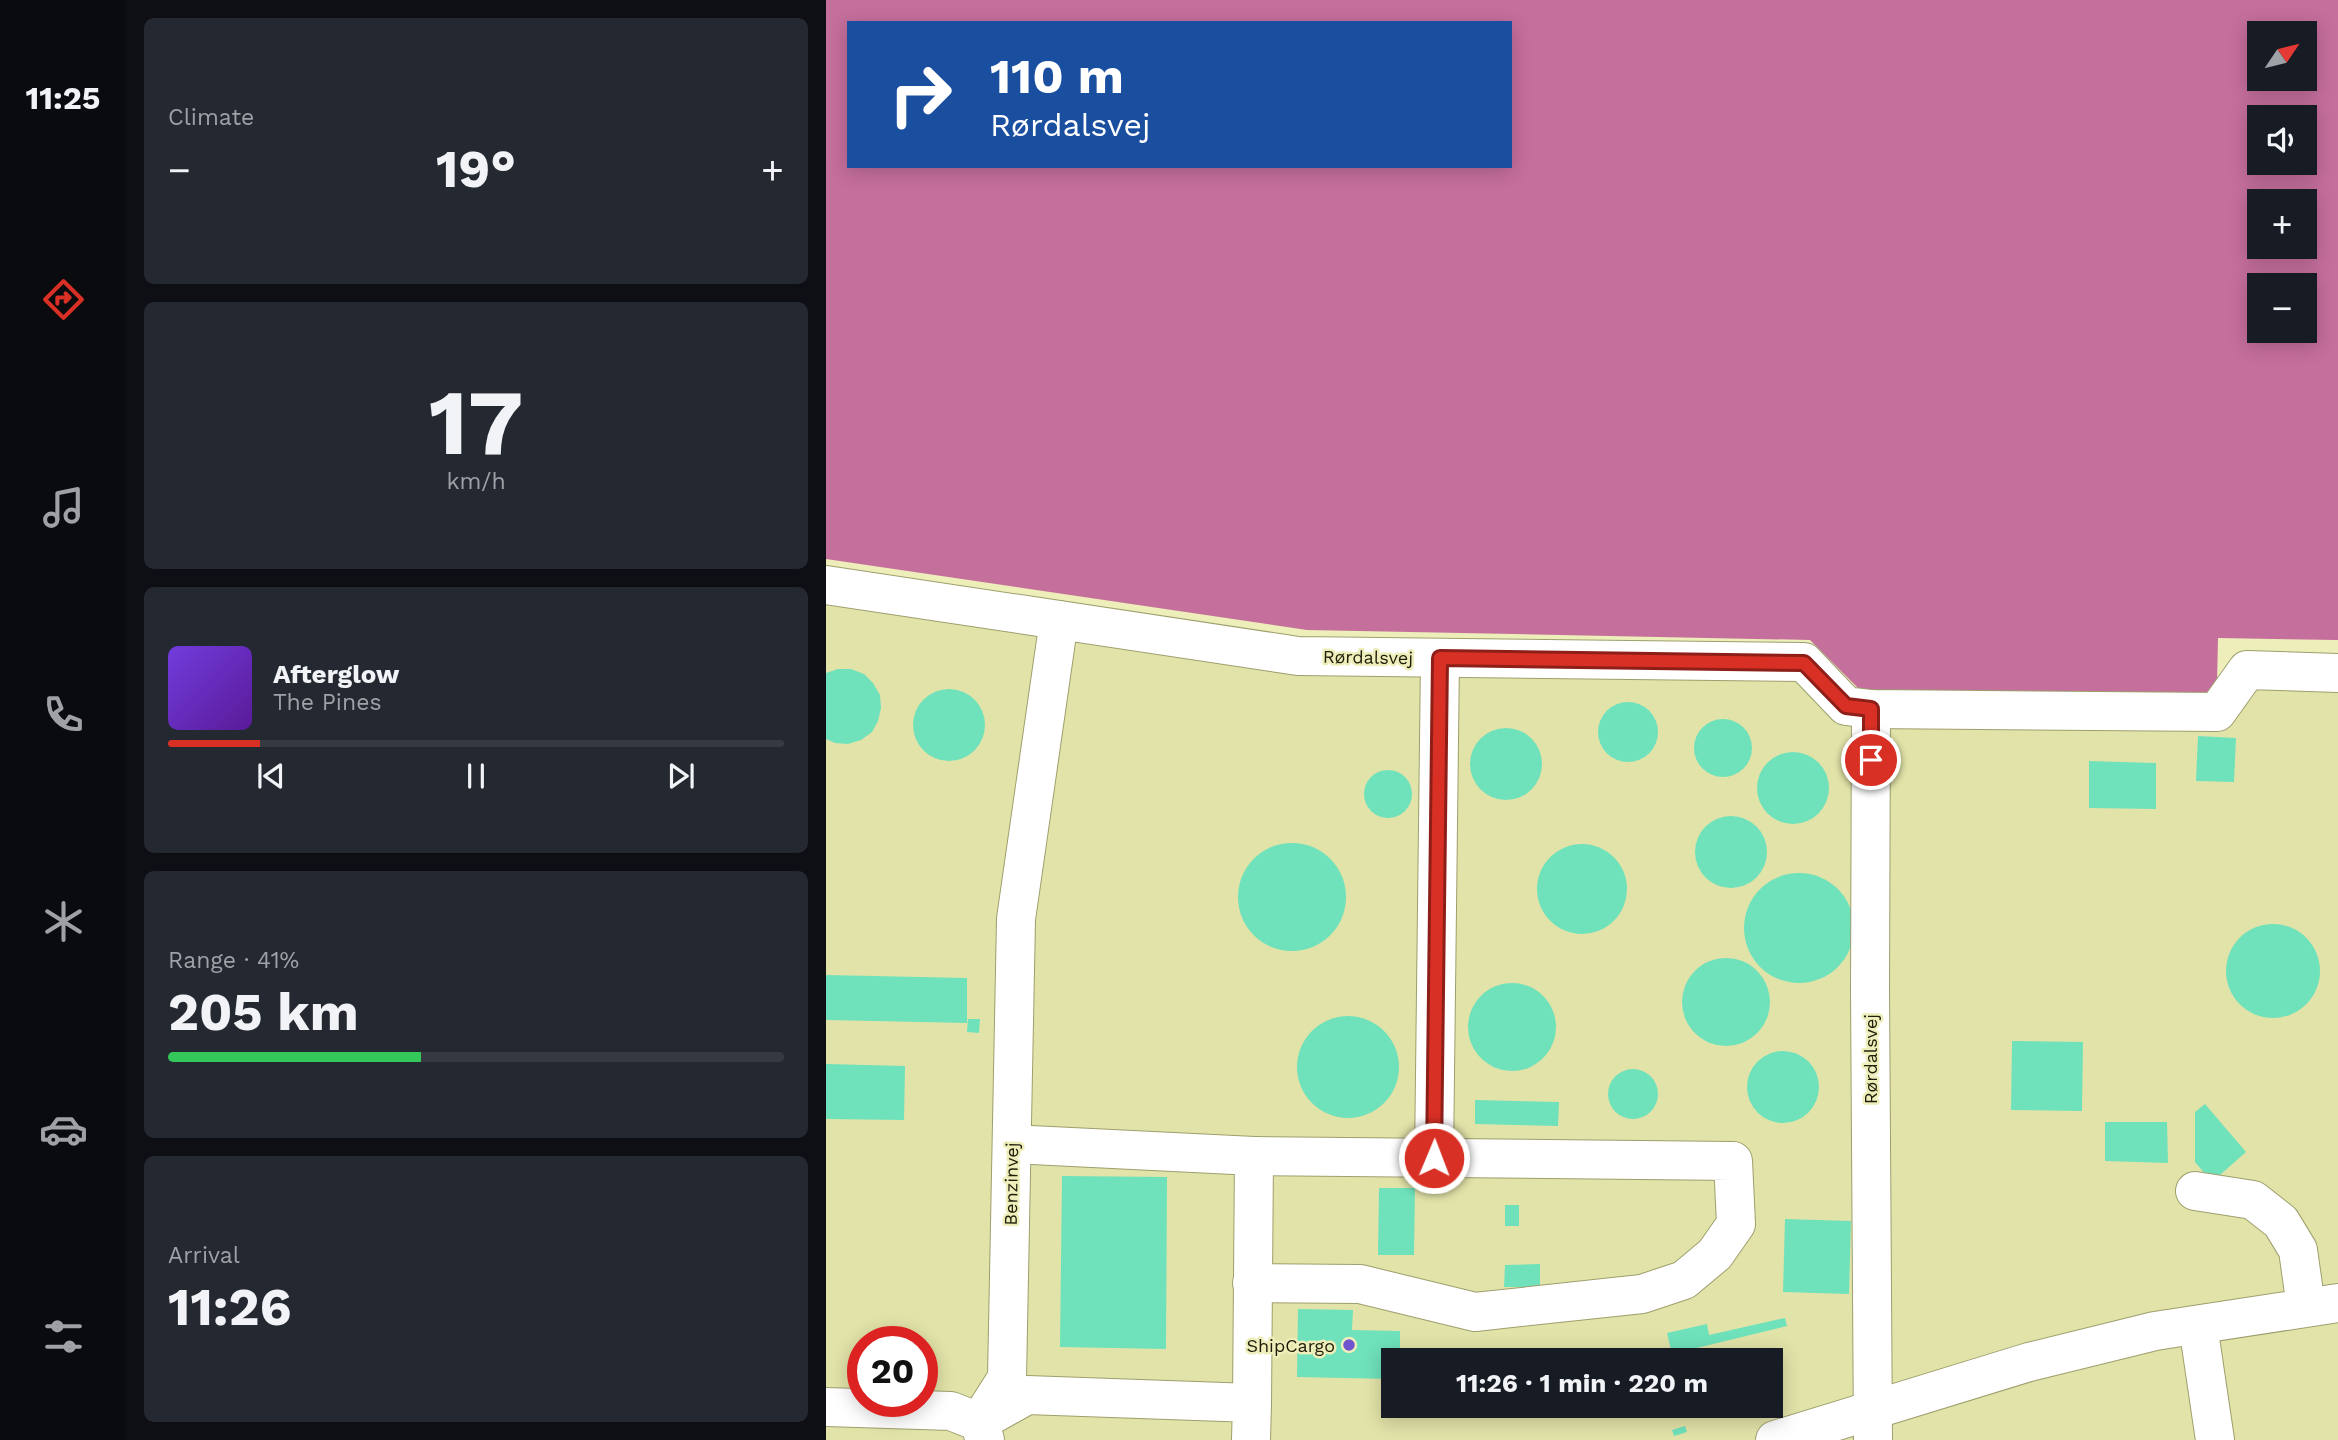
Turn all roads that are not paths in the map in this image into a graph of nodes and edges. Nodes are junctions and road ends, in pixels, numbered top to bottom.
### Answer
1 (826, 585) edge
2 (1059, 620) junction
3 (1440, 658) junction
4 (2338, 673) edge
5 (1871, 709) junction
6 (1012, 1144) junction
7 (1254, 1156) junction
8 (1434, 1158) junction
9 (2194, 1191) dead end
10 (1252, 1283) junction
11 (2322, 1305) edge
12 (2198, 1325) junction
13 (826, 1407) edge
14 (1252, 1422) edge
15 (1872, 1425) edge
16 (982, 1431) edge
17 (1775, 1440) edge
18 (2215, 1440) edge

1 - 2 street, Rørdalsvej
2 - 3 street, Rørdalsvej
2 - 6 street, Benzinvej
3 - 5 street, Rørdalsvej
3 - 8 street
4 - 5 street, Rørdalsvej
5 - 15 street, Rørdalsvej
6 - 7 street
6 - 16 street, Benzinvej
7 - 8 street
7 - 10 street
8 - 10 street
9 - 11 street
10 - 14 street
11 - 12 street
12 - 15 street
12 - 18 street
13 - 16 street
14 - 16 street
15 - 17 street

